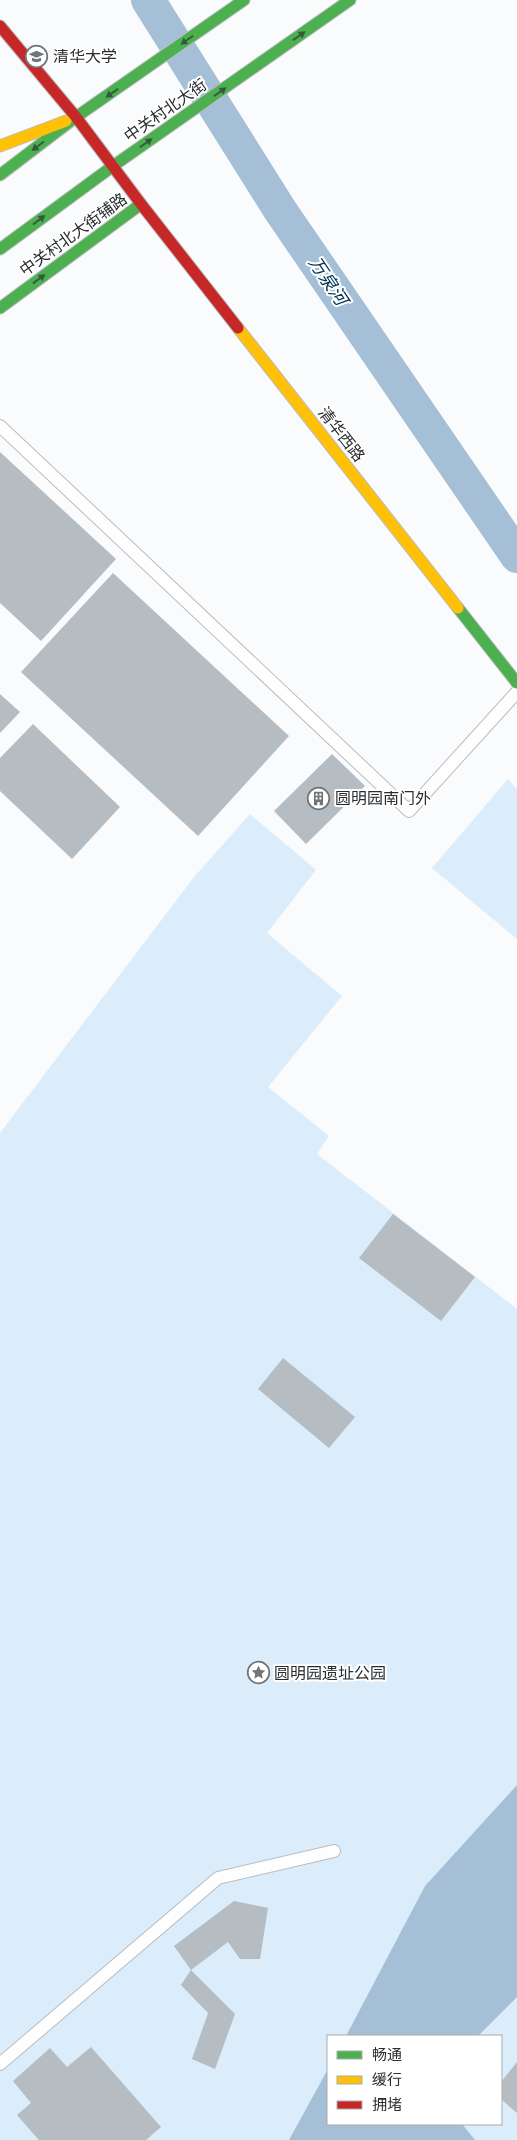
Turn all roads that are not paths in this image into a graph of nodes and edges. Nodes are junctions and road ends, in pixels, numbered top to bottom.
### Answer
1 (244, 0) edge
2 (350, 0) edge
3 (0, 26) edge
4 (76, 117) junction
5 (0, 146) edge
6 (113, 166) junction
7 (0, 175) edge
8 (141, 204) junction
9 (0, 249) edge
10 (0, 308) edge
11 (0, 426) edge
12 (517, 683) edge
13 (517, 692) edge
14 (334, 1851) dead end
15 (0, 2064) edge

1 -> 4 main road
6 -> 2 main road, 中关村北大街
3 - 4 main road, 清华西路
4 - 5 main road
4 - 6 main road, 清华西路
4 -> 7 main road
6 - 8 main road, 清华西路
9 -> 6 main road, 中关村北大街
10 -> 8 main road, 中关村北大街辅路
8 - 12 main road, 清华西路
11 - 13 lane
14 - 15 lane

